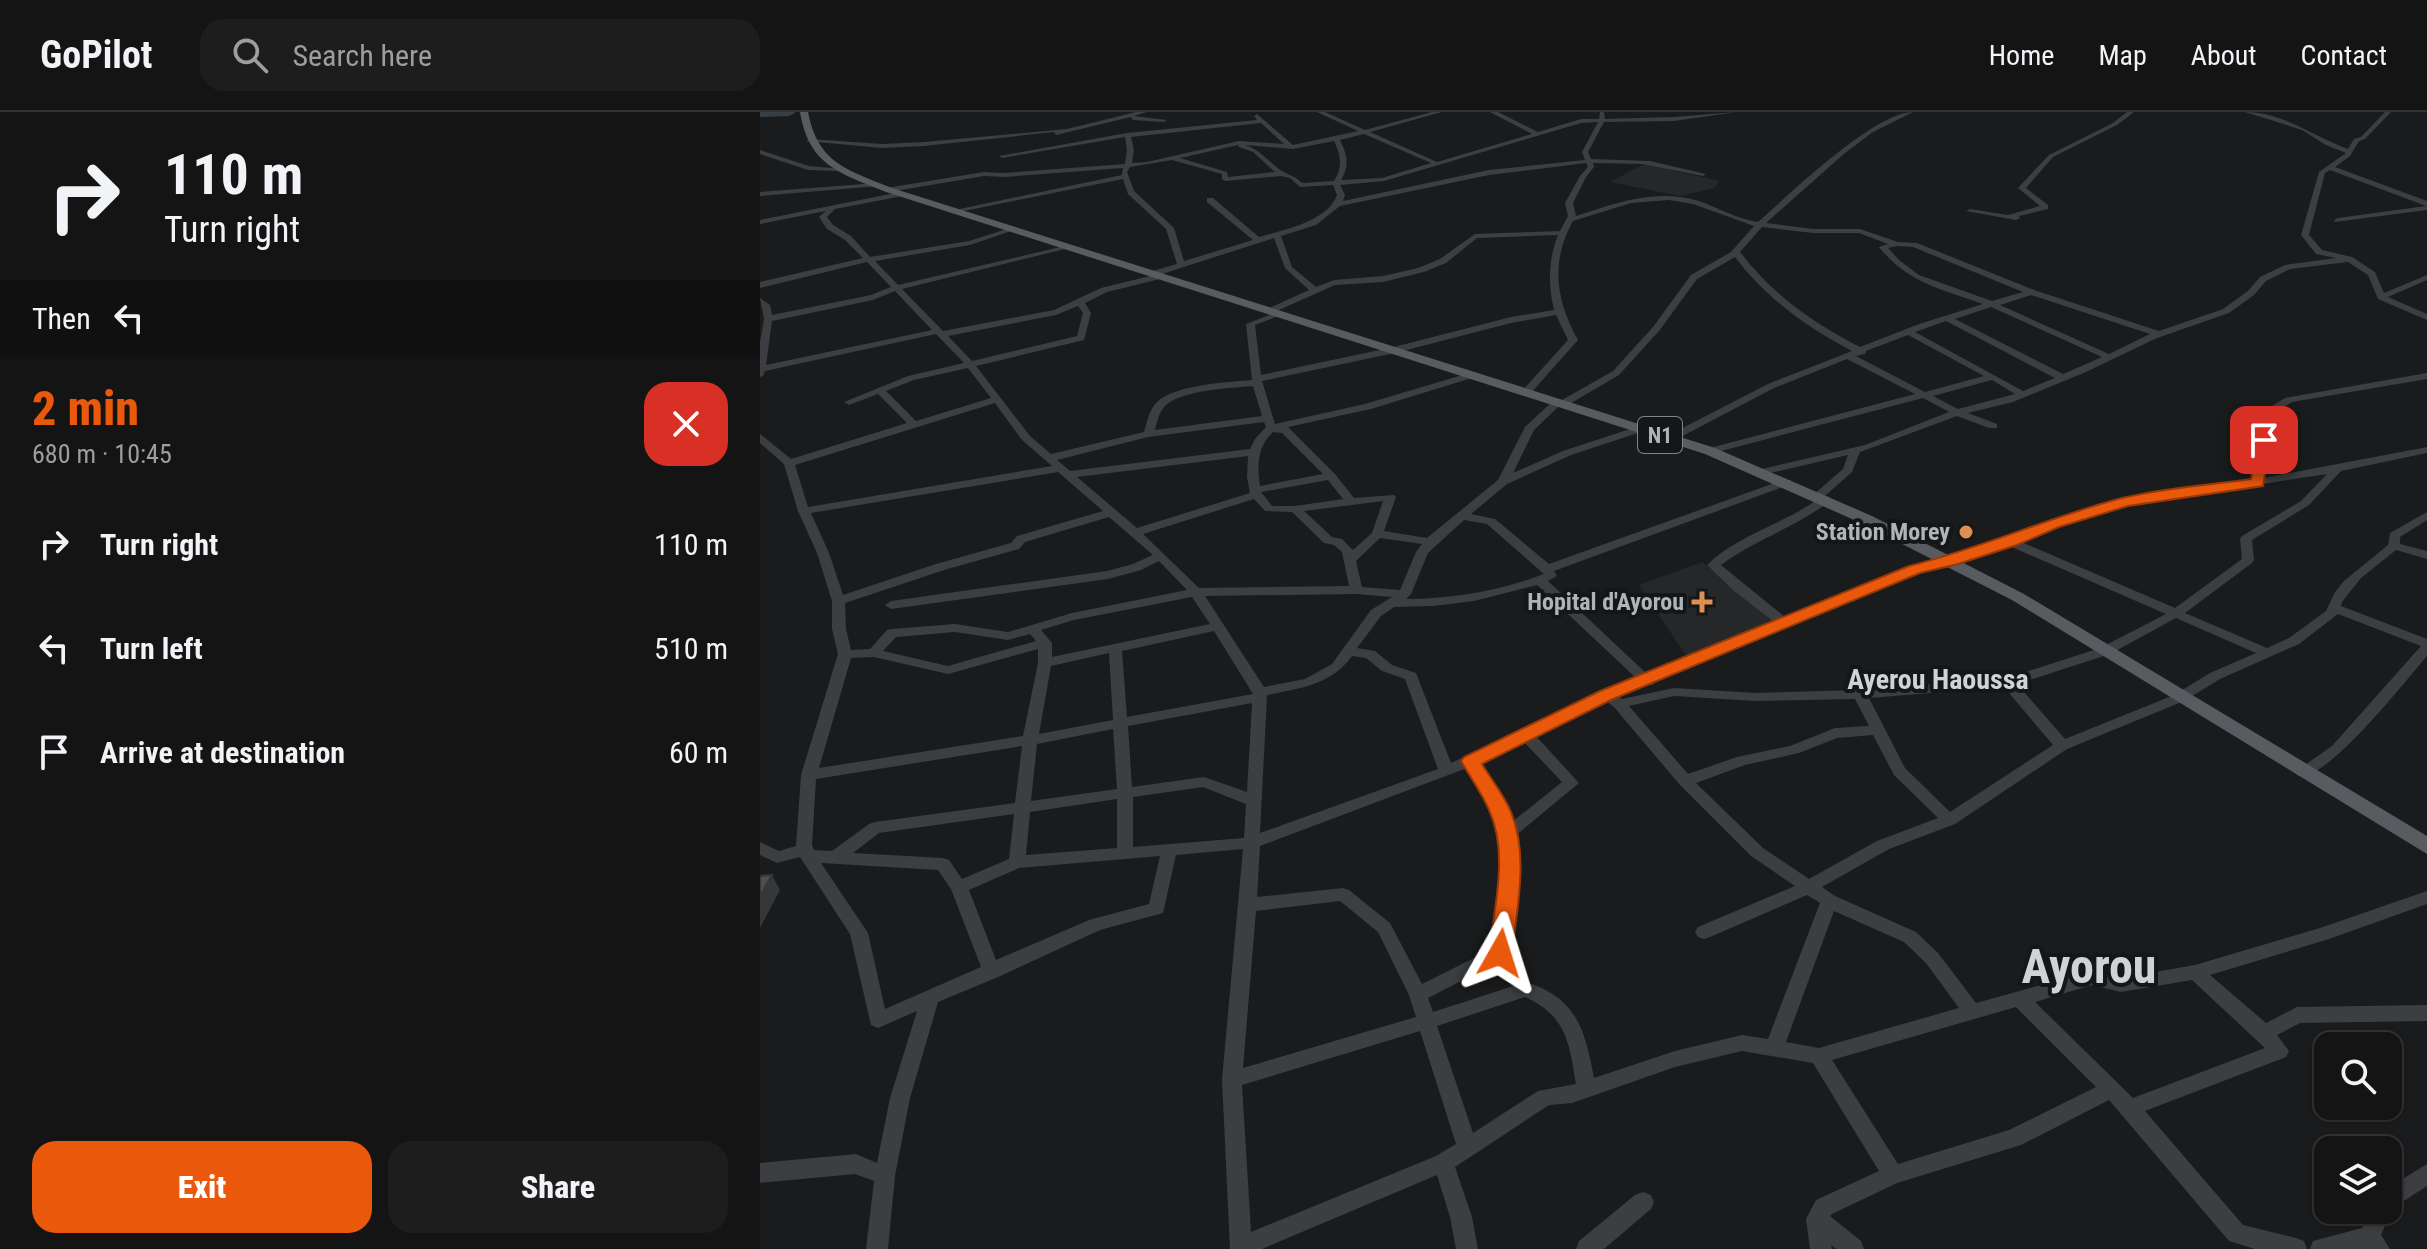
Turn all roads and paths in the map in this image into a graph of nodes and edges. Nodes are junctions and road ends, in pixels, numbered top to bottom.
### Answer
1 (804, 112) edge
2 (1144, 112) edge
3 (1156, 112) edge
4 (1253, 112) edge
5 (1320, 112) edge
6 (1439, 112) edge
7 (1493, 112) edge
8 (1734, 112) edge
9 (1910, 112) edge
10 (2131, 112) edge
11 (2248, 112) edge
12 (2288, 112) edge
13 (2388, 112) edge
14 (1602, 116) edge
15 (1117, 118) junction
16 (1164, 120) junction
17 (1261, 121) junction
18 (1225, 124) junction
19 (1064, 129) junction
20 (2304, 129) junction
21 (1171, 130) junction
22 (1361, 130) junction
23 (1537, 133) junction
24 (1127, 135) junction
25 (1277, 136) junction
26 (1336, 139) junction
27 (809, 141) junction
28 (1031, 143) junction
29 (1239, 143) junction
30 (1229, 144) junction
31 (1268, 145) junction
32 (1050, 147) junction
33 (1291, 147) junction
34 (760, 152) edge
35 (2349, 152) junction
36 (1258, 155) junction
37 (1002, 156) junction
38 (1171, 158) junction
39 (991, 161) dead end
40 (1589, 162) junction
41 (1435, 163) junction
42 (980, 166) dead end
43 (1128, 166) junction
44 (2330, 167) junction
45 (840, 169) junction
46 (1281, 174) junction
47 (1703, 174) dead end
48 (1126, 176) junction
49 (949, 179) junction
50 (1336, 183) junction
51 (889, 189) junction
52 (760, 194) edge
53 (1210, 200) dead end
54 (1338, 204) junction
55 (2427, 206) edge
56 (832, 210) junction
57 (954, 211) junction
58 (1970, 211) dead end
59 (2008, 217) junction
60 (1569, 220) junction
61 (2028, 220) dead end
62 (2338, 220) dead end
63 (760, 222) edge
64 (1761, 224) junction
65 (1013, 229) junction
66 (1562, 233) junction
67 (1277, 236) junction
68 (1259, 241) junction
69 (1897, 244) junction
70 (1069, 247) junction
71 (1736, 252) junction
72 (870, 259) junction
73 (2349, 259) junction
74 (1181, 265) junction
75 (1157, 275) junction
76 (2427, 277) edge
77 (760, 285) edge
78 (898, 287) junction
79 (1315, 290) junction
80 (2031, 292) junction
81 (2381, 297) junction
82 (760, 301) edge
83 (1080, 302) junction
84 (1991, 304) junction
85 (1275, 312) junction
86 (1557, 312) junction
87 (2427, 317) edge
88 (1947, 318) junction
89 (768, 319) junction
90 (1909, 332) junction
91 (941, 333) junction
92 (2158, 334) junction
93 (1395, 350) junction
94 (1862, 352) junction
95 (1849, 356) junction
96 (2109, 357) junction
97 (970, 364) junction
98 (760, 371) edge
99 (1472, 375) junction
100 (2427, 376) edge
101 (1993, 377) junction
102 (2061, 377) junction
103 (1257, 381) junction
104 (879, 390) junction
105 (1526, 392) junction
106 (2020, 393) junction
107 (1927, 395) junction
108 (998, 399) junction
109 (849, 402) dead end
110 (1560, 403) junction
111 (1957, 412) junction
112 (1269, 423) junction
113 (914, 424) junction
114 (1993, 426) dead end
115 (1640, 429) junction
116 (1148, 434) junction
117 (760, 437) edge
118 (1671, 438) junction
119 (1710, 451) junction
120 (1855, 451) junction
121 (2421, 451) edge
122 (1254, 452) junction
123 (2427, 457) edge
124 (1050, 458) junction
125 (789, 463) junction
126 (1066, 471) junction
127 (2336, 471) junction
128 (1762, 472) junction
129 (1331, 476) junction
130 (1503, 482) junction
131 (1787, 482) junction
132 (2257, 483) junction
133 (1256, 492) junction
134 (1822, 498) junction
135 (1351, 502) junction
136 (1295, 509) junction
137 (804, 511) junction
138 (1112, 512) junction
139 (2427, 515) edge
140 (1461, 516) junction
141 (1134, 533) junction
142 (1377, 534) junction
143 (1430, 542) junction
144 (2011, 542) junction
145 (2394, 546) junction
146 (2427, 555) edge
147 (1161, 556) junction
148 (1351, 559) junction
149 (1952, 561) junction
150 (1543, 575) junction
151 (1356, 590) junction
152 (1196, 592) junction
153 (1405, 594) junction
154 (838, 601) junction
155 (1393, 603) junction
156 (891, 605) dead end
157 (2333, 607) junction
158 (2175, 614) junction
159 (1784, 623) junction
160 (1218, 626) junction
161 (1032, 628) junction
162 (1045, 643) junction
163 (2427, 646) edge
164 (1115, 648) junction
165 (1349, 651) junction
166 (2105, 651) junction
167 (874, 653) junction
168 (2267, 653) junction
169 (845, 654) junction
170 (1045, 663) junction
171 (1645, 678) junction
172 (2008, 682) junction
173 (1260, 694) junction
174 (1860, 694) junction
175 (1658, 695) junction
176 (2179, 698) junction
177 (1613, 699) junction
178 (1118, 723) junction
179 (1877, 730) junction
180 (1526, 735) junction
181 (1030, 740) junction
182 (2062, 746) junction
183 (1471, 761) junction
184 (1447, 771) junction
185 (2303, 772) junction
186 (809, 775) junction
187 (1685, 781) junction
188 (1125, 793) junction
189 (1254, 801) junction
190 (1024, 808) junction
191 (1949, 820) junction
192 (1507, 834) junction
193 (1250, 843) junction
194 (2427, 846) edge
195 (760, 848) edge
196 (1169, 851) junction
197 (806, 853) junction
198 (1125, 854) junction
199 (835, 858) junction
200 (1017, 862) junction
201 (959, 887) junction
202 (1807, 888) junction
203 (2427, 897) edge
204 (1829, 901) junction
205 (1248, 905) junction
206 (1704, 932) dead end
207 (992, 972) junction
208 (2195, 972) junction
209 (1418, 995) junction
210 (930, 999) junction
211 (2021, 1000) junction
212 (1973, 1013) junction
213 (2427, 1013) edge
214 (1428, 1019) junction
215 (2264, 1033) junction
216 (1775, 1047) junction
217 (1819, 1056) junction
218 (1232, 1079) junction
219 (1586, 1087) junction
220 (2111, 1089) junction
221 (2130, 1108) junction
222 (1467, 1147) junction
223 (1443, 1163) junction
224 (760, 1173) edge
225 (2427, 1174) edge
226 (1893, 1175) junction
227 (885, 1176) junction
228 (2402, 1191) edge
229 (1643, 1202) dead end
230 (1817, 1219) junction
231 (2374, 1243) edge
232 (1241, 1248) edge
233 (877, 1249) edge
234 (1467, 1249) edge
235 (1587, 1249) edge
236 (1821, 1249) edge
237 (1853, 1249) edge
238 (2296, 1249) edge
239 (2321, 1249) edge

1 - 27 main road
2 - 15 street
3 - 16 street
4 - 17 street
4 - 18 street
5 - 22 street
6 - 22 street
7 - 23 street
8 - 14 street
9 - 64 street
10 - 59 street
11 - 20 street
12 - 20 street
13 - 35 street
14 - 23 street
14 - 40 street
15 - 16 street
15 - 19 street
16 - 21 street
17 - 18 street
17 - 25 street
18 - 21 street
19 - 27 street
19 - 28 street
20 - 35 street
21 - 24 street
22 - 26 street
22 - 41 street
23 - 41 street
24 - 32 street
24 - 43 street
25 - 29 street
25 - 33 street
26 - 33 street
26 - 50 street
27 - 45 main road, N1
28 - 32 street
28 - 37 street
29 - 30 street
29 - 31 street
30 - 36 street
30 - 38 street
31 - 33 street
31 - 36 street
32 - 37 street
34 - 45 street
35 - 44 street
36 - 46 street
37 - 39 street
38 - 43 street
38 - 46 street
40 - 47 street
40 - 54 street
40 - 60 street
41 - 50 street
42 - 49 street
43 - 48 street
43 - 49 street
44 - 55 street
44 - 73 street
45 - 51 main road, N1
46 - 50 street
48 - 57 street
48 - 74 street
49 - 51 street
50 - 54 street
51 - 52 street
51 - 56 street
51 - 57 main road, N1
53 - 68 street
54 - 67 street
55 - 62 street
56 - 63 street
56 - 72 street
57 - 65 main road, N1
58 - 59 street
59 - 61 street
60 - 64 street
60 - 66 street
64 - 69 street
64 - 71 street
65 - 70 main road, N1
65 - 72 street
66 - 79 street
66 - 86 street
67 - 68 street
67 - 79 street
68 - 74 street
69 - 80 street
69 - 84 street
70 - 75 main road, N1
70 - 78 street
71 - 94 street
71 - 110 street
72 - 77 street
72 - 78 street
73 - 81 street
73 - 92 street
74 - 75 street
75 - 83 street
75 - 85 main road, N1
76 - 81 street
78 - 89 street
78 - 91 street
79 - 85 street
80 - 84 street
80 - 92 street
81 - 87 street
82 - 89 street
83 - 91 street
83 - 97 street
84 - 88 street
84 - 96 street
85 - 93 main road, N1
85 - 103 street
86 - 93 street
86 - 105 street
88 - 90 street
88 - 102 street
89 - 98 street
90 - 94 street
90 - 101 street
91 - 97 street
91 - 98 street
92 - 96 street
93 - 99 main road, N1
93 - 103 street
94 - 95 street
95 - 107 street
95 - 118 street
96 - 102 street
97 - 104 street
97 - 108 street
99 - 105 main road, N1
99 - 112 street
100 - 132 street
101 - 106 street
101 - 107 street
102 - 106 street
103 - 112 street
103 - 116 street
104 - 109 street
104 - 113 street
105 - 110 main road, N1
106 - 111 street
107 - 111 street
107 - 119 street
108 - 113 street
108 - 124 street
110 - 115 main road, N1
110 - 130 street
111 - 114 street
111 - 120 street
112 - 116 street
112 - 122 street
112 - 129 street
113 - 125 street
115 - 118 main road, N1
115 - 130 street
116 - 124 street
117 - 125 street
118 - 119 main road, N1
119 - 128 main road, N1
120 - 128 street
120 - 134 street
121 - 123 street
121 - 127 street
122 - 126 street
122 - 133 street
124 - 126 street
125 - 137 street
126 - 137 street
126 - 138 street
127 - 132 street
127 - 158 street
128 - 131 main road, N1
129 - 133 street
129 - 135 street
130 - 140 street
131 - 134 main road, N1
131 - 150 street
132 - 144 street
133 - 136 street
133 - 141 street
134 - 149 main road, N1
134 - 159 street
135 - 136 street
135 - 142 street
136 - 148 street
137 - 154 street
138 - 141 street
138 - 154 street
139 - 145 street
140 - 143 street
140 - 150 street
141 - 147 street
142 - 143 street
142 - 148 street
143 - 153 street
144 - 149 street
144 - 158 street
145 - 146 street
145 - 157 street
147 - 152 street
147 - 156 street
148 - 151 street
149 - 159 street
149 - 166 main road, N1
150 - 155 street
150 - 171 street
151 - 152 street
151 - 153 street
152 - 160 street
152 - 161 street
153 - 155 street
154 - 169 street
155 - 165 street
157 - 163 street
157 - 168 street
158 - 166 street
158 - 168 street
159 - 171 street
160 - 164 street
160 - 173 street
161 - 162 street
161 - 167 street
162 - 167 street
162 - 170 street
163 - 185 street
164 - 170 street
164 - 178 street
165 - 173 street
165 - 184 street
166 - 172 street
166 - 176 main road, N1
167 - 169 street
168 - 176 street
169 - 186 street
170 - 181 street
171 - 175 street
171 - 177 street
172 - 174 street
172 - 182 street
173 - 178 street
173 - 189 street
174 - 175 street
174 - 179 street
175 - 177 street
176 - 182 street
176 - 185 main road, N1
177 - 180 street
177 - 187 street
178 - 181 street
178 - 188 street
179 - 187 street
179 - 191 street
180 - 183 street
180 - 192 street
181 - 186 street
181 - 190 street
182 - 191 street
183 - 184 street
183 - 192 street
184 - 193 street
185 - 194 main road, N1
186 - 197 street
187 - 202 street
188 - 189 street
188 - 190 street
188 - 198 street
189 - 193 street
190 - 199 street
190 - 200 street
191 - 202 street
192 - 209 street
193 - 196 street
193 - 205 street
195 - 197 street
196 - 198 street
196 - 207 street
197 - 199 street
197 - 210 street
198 - 200 street
199 - 201 street
200 - 201 street
201 - 207 street
202 - 204 street
202 - 206 street
203 - 208 street
204 - 212 street
204 - 216 street
205 - 209 street
205 - 218 street
207 - 210 street
208 - 211 street
208 - 215 street
209 - 214 street
210 - 227 street
211 - 212 street
211 - 220 street
212 - 217 street
213 - 215 street
214 - 218 street
214 - 219 street
214 - 222 street
215 - 221 street
216 - 217 street
216 - 219 street
217 - 226 street
218 - 232 street
219 - 222 street
220 - 221 street
220 - 226 street
221 - 238 street
222 - 223 street
223 - 232 street
223 - 234 street
224 - 227 street
225 - 228 street
226 - 230 street
227 - 233 street
229 - 235 street
230 - 236 street
230 - 237 street
231 - 239 street

